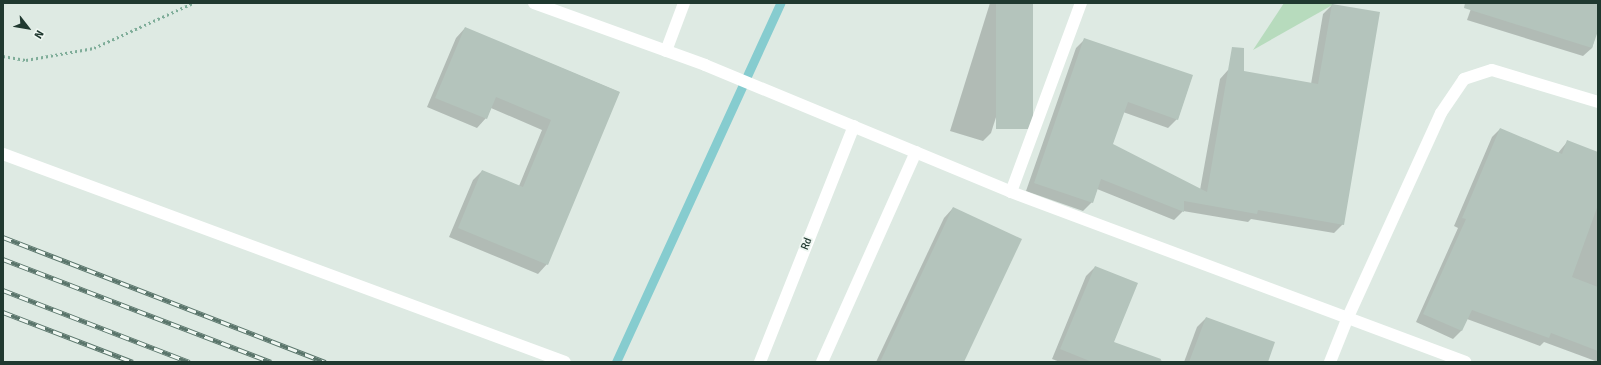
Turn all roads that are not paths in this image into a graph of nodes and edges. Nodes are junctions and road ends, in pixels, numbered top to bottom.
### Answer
1 (534, 3) edge
2 (684, 3) edge
3 (1081, 3) edge
4 (666, 51) junction
5 (1598, 102) edge
6 (854, 126) junction
7 (916, 152) junction
8 (3, 154) edge
9 (1011, 192) junction
10 (1348, 317) junction
11 (565, 362) edge
12 (760, 362) edge
13 (822, 362) edge
14 (1330, 362) edge
15 (1465, 362) edge

1 - 4 street
2 - 4 street
3 - 9 street
4 - 6 street
5 - 10 street
6 - 7 street
6 - 12 street, Rd
7 - 9 street
7 - 13 street
8 - 11 street
9 - 10 street
10 - 14 street
10 - 15 street

